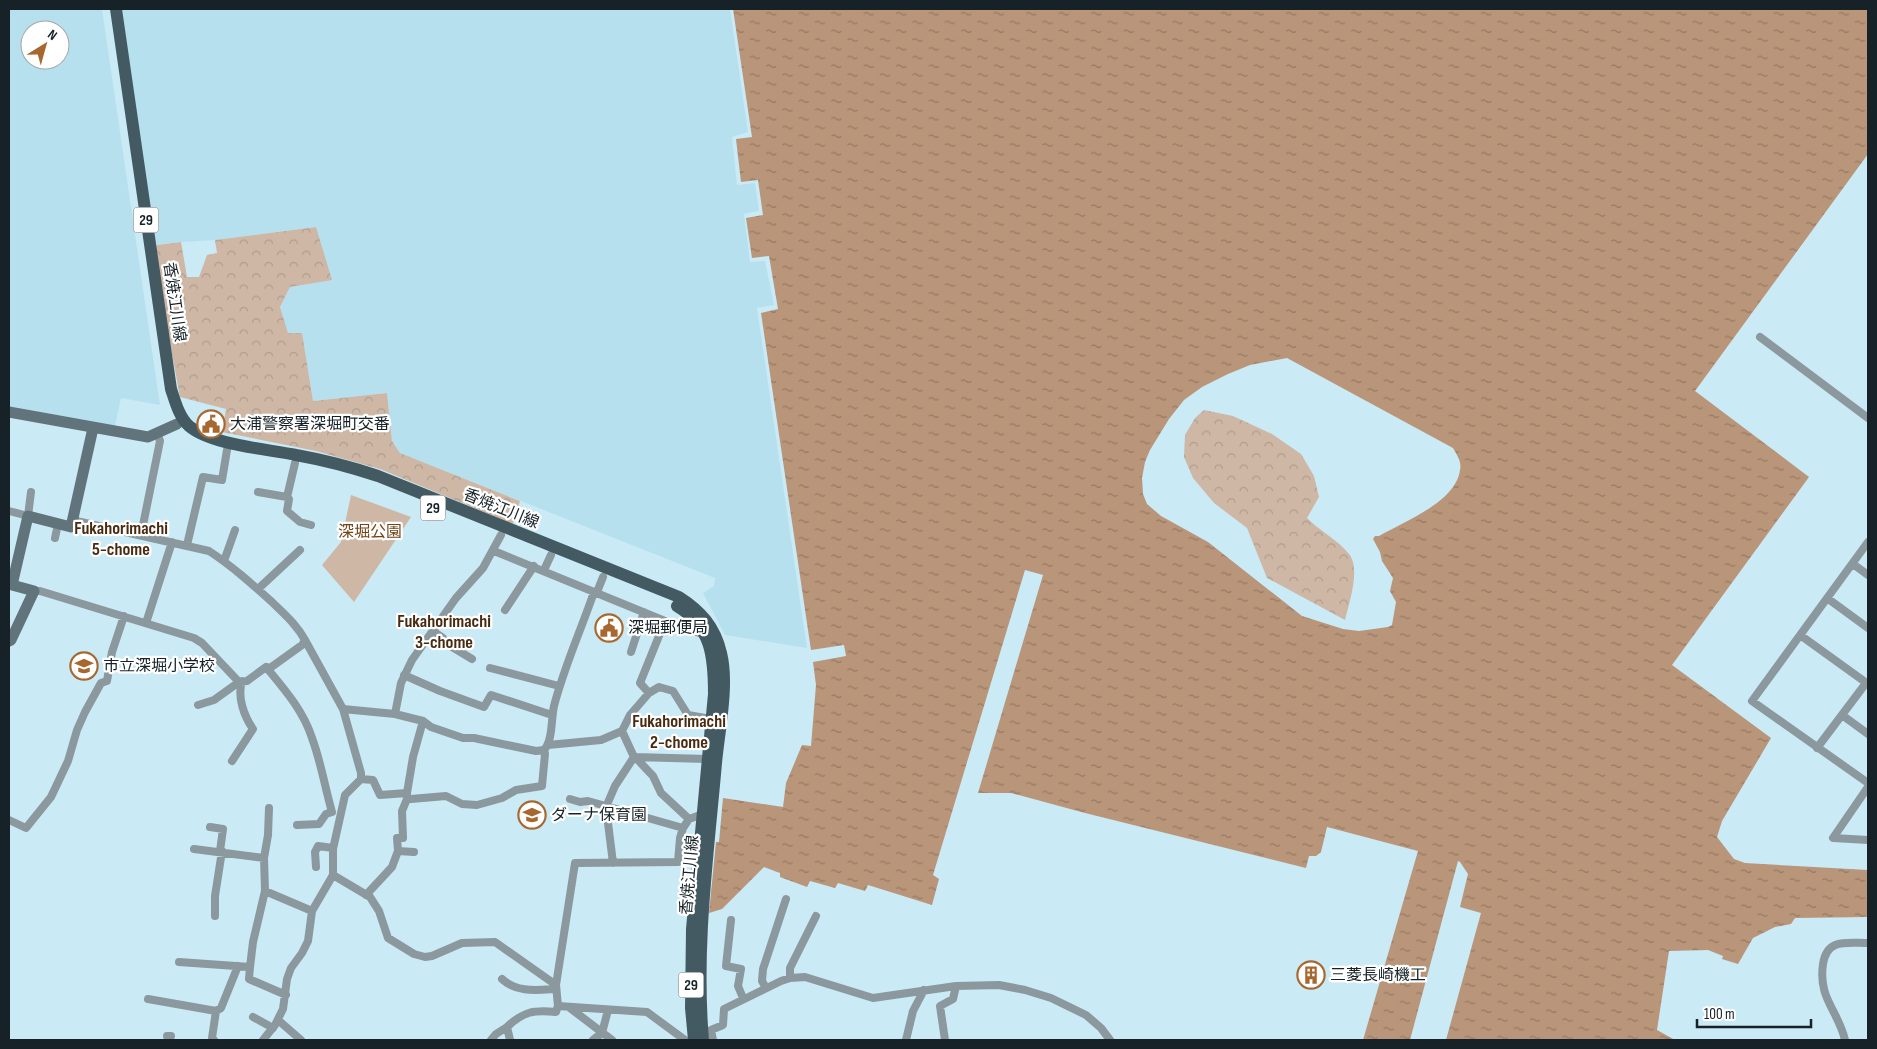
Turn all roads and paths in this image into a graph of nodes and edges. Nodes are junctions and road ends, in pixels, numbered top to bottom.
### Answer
1 (108, 9) edge
2 (116, 9) edge
3 (1760, 337) dead end
4 (9, 412) edge
5 (1868, 418) edge
6 (177, 424) junction
7 (91, 434) junction
8 (159, 437) junction
9 (228, 450) junction
10 (294, 466) junction
11 (31, 492) dead end
12 (258, 492) dead end
13 (287, 497) junction
14 (9, 512) edge
15 (28, 516) junction
16 (72, 520) junction
17 (58, 524) junction
18 (311, 525) dead end
19 (235, 530) dead end
20 (501, 535) junction
21 (141, 536) junction
22 (55, 538) dead end
23 (172, 542) junction
24 (1868, 542) edge
25 (187, 545) junction
26 (300, 550) dead end
27 (494, 551) junction
28 (551, 555) junction
29 (224, 561) junction
30 (1853, 564) junction
31 (534, 566) junction
32 (544, 570) junction
33 (1868, 575) edge
34 (602, 579) junction
35 (258, 589) junction
36 (34, 591) junction
37 (597, 592) junction
38 (1827, 598) junction
39 (689, 608) junction
40 (505, 610) dead end
41 (644, 612) junction
42 (124, 616) junction
43 (665, 621) junction
44 (146, 623) junction
45 (1868, 628) edge
46 (433, 631) junction
47 (1800, 634) junction
48 (306, 640) junction
49 (711, 641) junction
50 (9, 644) edge
51 (631, 652) dead end
52 (472, 659) dead end
53 (266, 667) junction
54 (490, 668) dead end
55 (404, 675) junction
56 (240, 682) junction
57 (1867, 683) edge
58 (559, 686) junction
59 (649, 693) junction
60 (198, 705) dead end
61 (343, 709) junction
62 (395, 714) junction
63 (552, 715) junction
64 (1842, 715) junction
65 (711, 718) junction
66 (423, 721) junction
67 (622, 731) junction
68 (1868, 734) edge
69 (546, 748) junction
70 (1817, 748) junction
71 (635, 757) junction
72 (707, 759) junction
73 (232, 761) dead end
74 (361, 779) junction
75 (1868, 783) edge
76 (1868, 787) edge
77 (407, 796) junction
78 (570, 799) dead end
79 (606, 807) junction
80 (269, 808) dead end
81 (703, 814) junction
82 (9, 820) edge
83 (689, 820) junction
84 (297, 825) dead end
85 (210, 827) dead end
86 (683, 828) junction
87 (1868, 840) edge
88 (194, 848) dead end
89 (333, 848) junction
90 (221, 851) junction
91 (398, 851) junction
92 (414, 852) dead end
93 (264, 858) junction
94 (613, 863) junction
95 (316, 867) dead end
96 (333, 875) junction
97 (700, 882) junction
98 (265, 890) junction
99 (366, 895) junction
100 (786, 899) dead end
101 (312, 911) junction
102 (215, 916) dead end
103 (816, 916) dead end
104 (731, 920) dead end
105 (696, 930) junction
106 (1868, 943) edge
107 (179, 962) dead end
108 (238, 966) junction
109 (250, 967) junction
110 (790, 978) junction
111 (502, 979) dead end
112 (956, 986) junction
113 (556, 987) junction
114 (766, 988) junction
115 (924, 990) junction
116 (286, 995) junction
117 (743, 998) junction
118 (148, 1000) dead end
119 (558, 1006) junction
120 (570, 1008) junction
121 (216, 1010) junction
122 (608, 1010) junction
123 (253, 1017) dead end
124 (278, 1020) junction
125 (507, 1027) junction
126 (273, 1028) junction
127 (602, 1033) junction
128 (214, 1040) edge
129 (263, 1040) edge
130 (301, 1040) edge
131 (491, 1040) edge
132 (510, 1040) edge
133 (593, 1040) edge
134 (612, 1040) edge
135 (685, 1040) edge
136 (694, 1040) edge
137 (703, 1040) edge
138 (713, 1040) edge
139 (906, 1040) edge
140 (945, 1040) edge
141 (1110, 1040) edge
142 (1845, 1040) edge

1 - 6 main road, 香焼江川線 / 29
2 - 39 main road, 香焼江川線 / 29
3 - 5 street
4 - 7 main road
6 - 8 main road
6 - 9 main road, 香焼江川線 / 29
7 - 8 main road
7 - 16 main road
8 - 21 street
9 - 10 main road, 香焼江川線 / 29
9 - 25 street
10 - 13 street
10 - 20 main road, 香焼江川線 / 29
11 - 15 street
12 - 13 street
13 - 18 street
14 - 15 street
15 - 17 main road
15 - 36 main road
16 - 17 main road
16 - 21 street
17 - 22 street
19 - 29 street
20 - 27 street
20 - 28 main road, 香焼江川線 / 29
21 - 23 street
23 - 25 street
23 - 44 street
24 - 30 street
25 - 29 street
26 - 35 street
27 - 31 street
27 - 46 street
28 - 32 street
28 - 34 main road, 香焼江川線 / 29
29 - 35 street
30 - 33 street
30 - 38 street
31 - 32 street
31 - 40 street
32 - 37 street
34 - 37 street
34 - 39 main road, 香焼江川線 / 29
35 - 48 street
36 - 42 street
36 - 50 main road
37 - 41 street
37 - 58 street
38 - 45 street
38 - 47 street
39 - 49 main road, 香焼江川線 / 29
41 - 43 street
41 - 51 street
42 - 44 street
42 - 82 street
43 - 49 street
43 - 59 street
44 - 56 street
46 - 52 street
46 - 55 street
47 - 57 street
47 - 70 street
48 - 53 street
48 - 61 street
49 - 65 main road, 香焼江川線 / 29
49 - 97 main road, 香焼江川線 / 29
53 - 56 street
53 - 84 street
54 - 58 street
55 - 62 street
55 - 63 street
56 - 60 street
56 - 73 street
57 - 64 street
58 - 63 street
59 - 65 street
59 - 67 street
61 - 62 street
61 - 74 street
62 - 66 street
63 - 69 street
64 - 68 street
64 - 70 street
65 - 72 main road, 香焼江川線 / 29
66 - 69 street
66 - 77 street
67 - 69 street
67 - 71 street
69 - 77 street
70 - 75 street
71 - 72 street
71 - 79 street
71 - 83 street
72 - 81 main road, 香焼江川線 / 29
74 - 77 street
74 - 89 street
76 - 87 street
77 - 91 street
78 - 79 street
79 - 86 street
79 - 94 street
80 - 93 street
81 - 83 street
81 - 97 main road, 香焼江川線 / 29
83 - 86 street
85 - 90 street
86 - 94 street
88 - 90 street
89 - 95 street
89 - 96 street
90 - 93 street
90 - 102 street
91 - 92 street
91 - 99 street
93 - 98 street
94 - 113 street
96 - 99 street
96 - 101 street
97 - 105 main road, 香焼江川線 / 29
98 - 101 street
98 - 109 street
99 - 113 street
100 - 114 street
101 - 116 street
103 - 110 street
104 - 117 street
105 - 136 main road, 香焼江川線 / 29
105 - 137 main road, 香焼江川線 / 29
106 - 142 street
107 - 108 street
108 - 109 street
108 - 121 street
109 - 116 street
110 - 114 street
110 - 115 street
111 - 113 street
112 - 115 street
112 - 140 street
112 - 141 street
113 - 119 street
114 - 117 street
115 - 139 street
116 - 124 street
117 - 138 street
118 - 121 street
119 - 120 street
119 - 125 street
120 - 122 street
120 - 127 street
121 - 128 street
122 - 127 street
122 - 135 street
123 - 126 street
124 - 126 street
124 - 130 street
125 - 131 street
125 - 132 street
126 - 129 street
127 - 133 street
127 - 134 street

